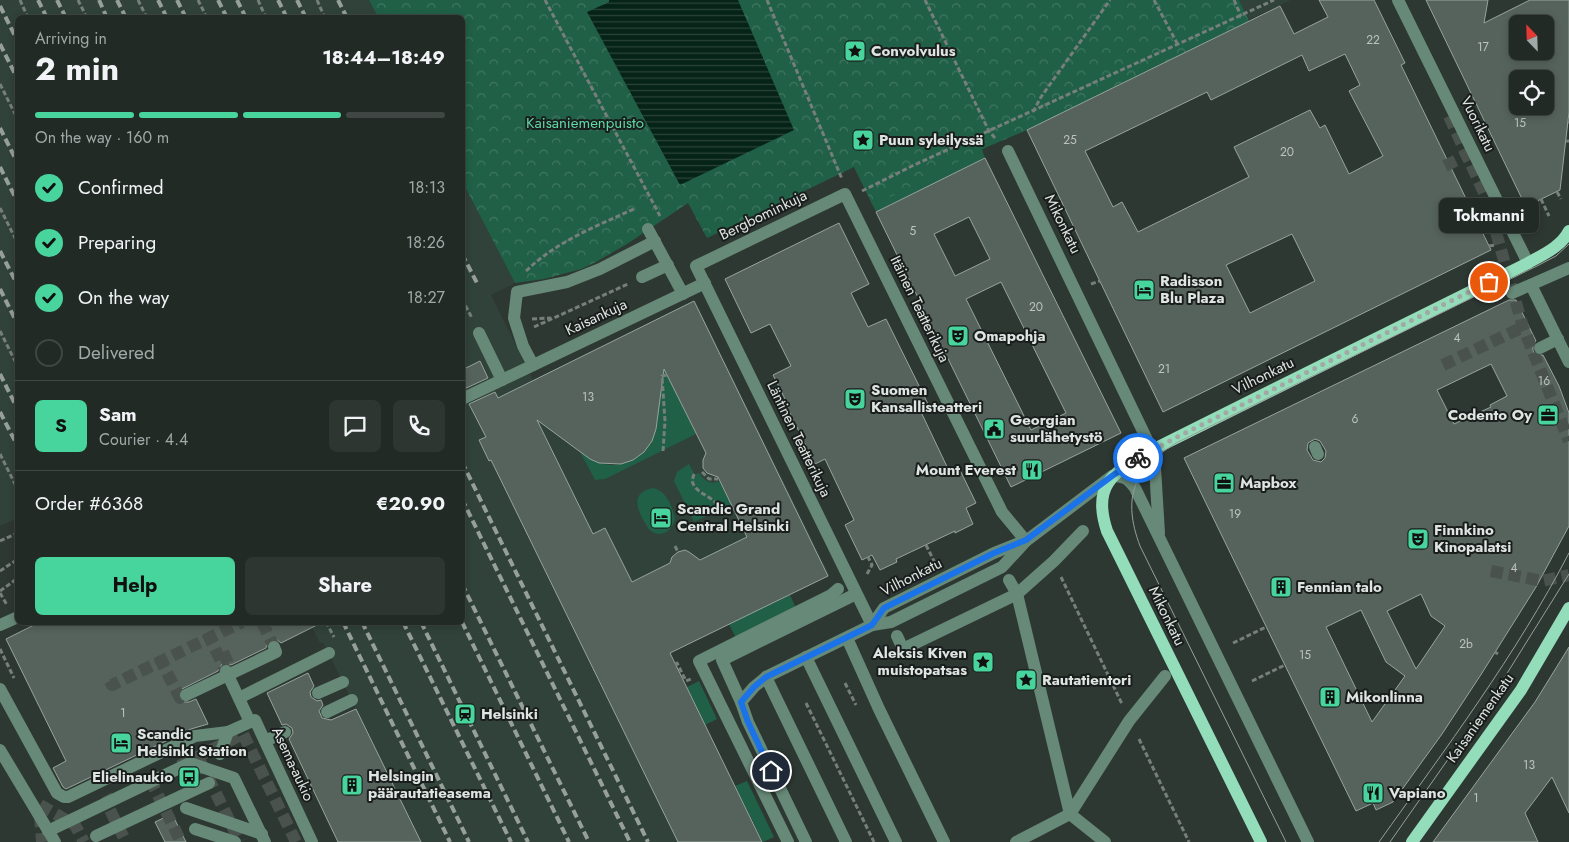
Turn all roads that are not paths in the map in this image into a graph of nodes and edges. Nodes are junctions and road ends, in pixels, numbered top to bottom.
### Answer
1 (1398, 0) edge
2 (1008, 151) dead end
3 (845, 194) joint
4 (648, 229) dead end
5 (1569, 231) edge
6 (655, 242) junction
7 (1528, 264) junction
8 (668, 265) junction
9 (696, 266) joint
10 (1563, 267) edge
11 (642, 277) road end
12 (705, 284) junction
13 (1531, 285) junction
14 (1512, 293) dead end
15 (683, 294) junction
16 (479, 333) dead end
17 (1558, 339) junction
18 (1540, 348) dead end
19 (1569, 362) edge
20 (533, 365) junction
21 (502, 380) junction
22 (465, 398) edge
23 (1152, 450) junction
24 (1112, 476) junction
25 (1083, 531) dead end
26 (1159, 537) junction
27 (1026, 540) junction
28 (1009, 580) dead end
29 (838, 589) dead end
30 (856, 594) junction
31 (1017, 594) junction
32 (1569, 608) edge
33 (11, 610) edge
34 (0, 625) edge
35 (872, 625) junction
36 (897, 636) dead end
37 (847, 638) junction
38 (274, 647) dead end
39 (329, 653) dead end
40 (806, 657) junction
41 (227, 673) junction
42 (1165, 676) dead end
43 (766, 677) junction
44 (343, 682) dead end
45 (2, 687) edge
46 (318, 693) dead end
47 (186, 695) dead end
48 (239, 698) junction
49 (352, 700) dead end
50 (741, 702) junction
51 (327, 712) dead end
52 (250, 722) junction
53 (228, 732) junction
54 (285, 732) dead end
55 (265, 742) junction
56 (0, 750) edge
57 (220, 754) dead end
58 (209, 783) dead end
59 (186, 808) dead end
60 (1070, 814) junction
61 (195, 828) dead end
62 (48, 830) junction
63 (96, 836) dead end
64 (263, 838) edge
65 (55, 842) edge
66 (235, 842) edge
67 (312, 842) edge
68 (788, 842) edge
69 (806, 842) edge
70 (846, 842) edge
71 (896, 842) edge
72 (944, 842) edge
73 (1016, 842) edge
74 (1105, 842) edge
75 (1261, 842) edge
76 (1308, 842) edge
77 (1412, 842) edge

1 - 7 street, Vuorikatu
2 - 23 street, Mikonkatu
3 - 9 street, Bergbominkuja
3 - 27 street, Itäinen Teatterikuja
4 - 6 street
5 - 7 main road
6 - 8 street
6 - 20 street
7 - 23 main road, Vilhonkatu
8 - 11 street
8 - 15 street
9 - 12 street, Läntinen Teatterikuja
10 - 13 street
12 - 15 street, Kaisankuja
12 - 30 street, Läntinen Teatterikuja
13 - 14 street
13 - 17 street
15 - 20 street, Kaisankuja
16 - 21 street
17 - 18 street
17 - 19 street
20 - 21 street, Kaisankuja
21 - 22 street, Kaisankuja
23 - 24 main road, Vilhonkatu
23 - 26 street, Mikonkatu
24 - 26 street, Mikonkatu
24 - 27 street, Vilhonkatu
24 - 75 main road, Mikonkatu
25 - 31 street
26 - 76 street, Mikonkatu
27 - 35 street, Vilhonkatu
28 - 31 street
29 - 68 street
30 - 35 street, Läntinen Teatterikuja
30 - 50 street
31 - 36 street
31 - 60 street
32 - 77 main road, Kaisaniemenkatu
33 - 34 street
35 - 37 street, Vilhonkatu
37 - 40 street, Vilhonkatu
37 - 72 street
38 - 41 street
39 - 48 street
40 - 43 street, Vilhonkatu
40 - 71 street
41 - 47 street
41 - 48 street
42 - 60 street
43 - 50 street, Vilhonkatu
43 - 70 street
44 - 46 street
45 - 53 street, Asema-aukio
48 - 52 street
49 - 51 street
50 - 69 street
52 - 53 street, Asema-aukio
52 - 55 street, Asema-aukio
53 - 57 street
54 - 55 street
55 - 67 street, Asema-aukio
56 - 62 street
58 - 63 street
59 - 64 street
60 - 73 street
60 - 74 street
61 - 66 street
62 - 64 street
62 - 65 street

